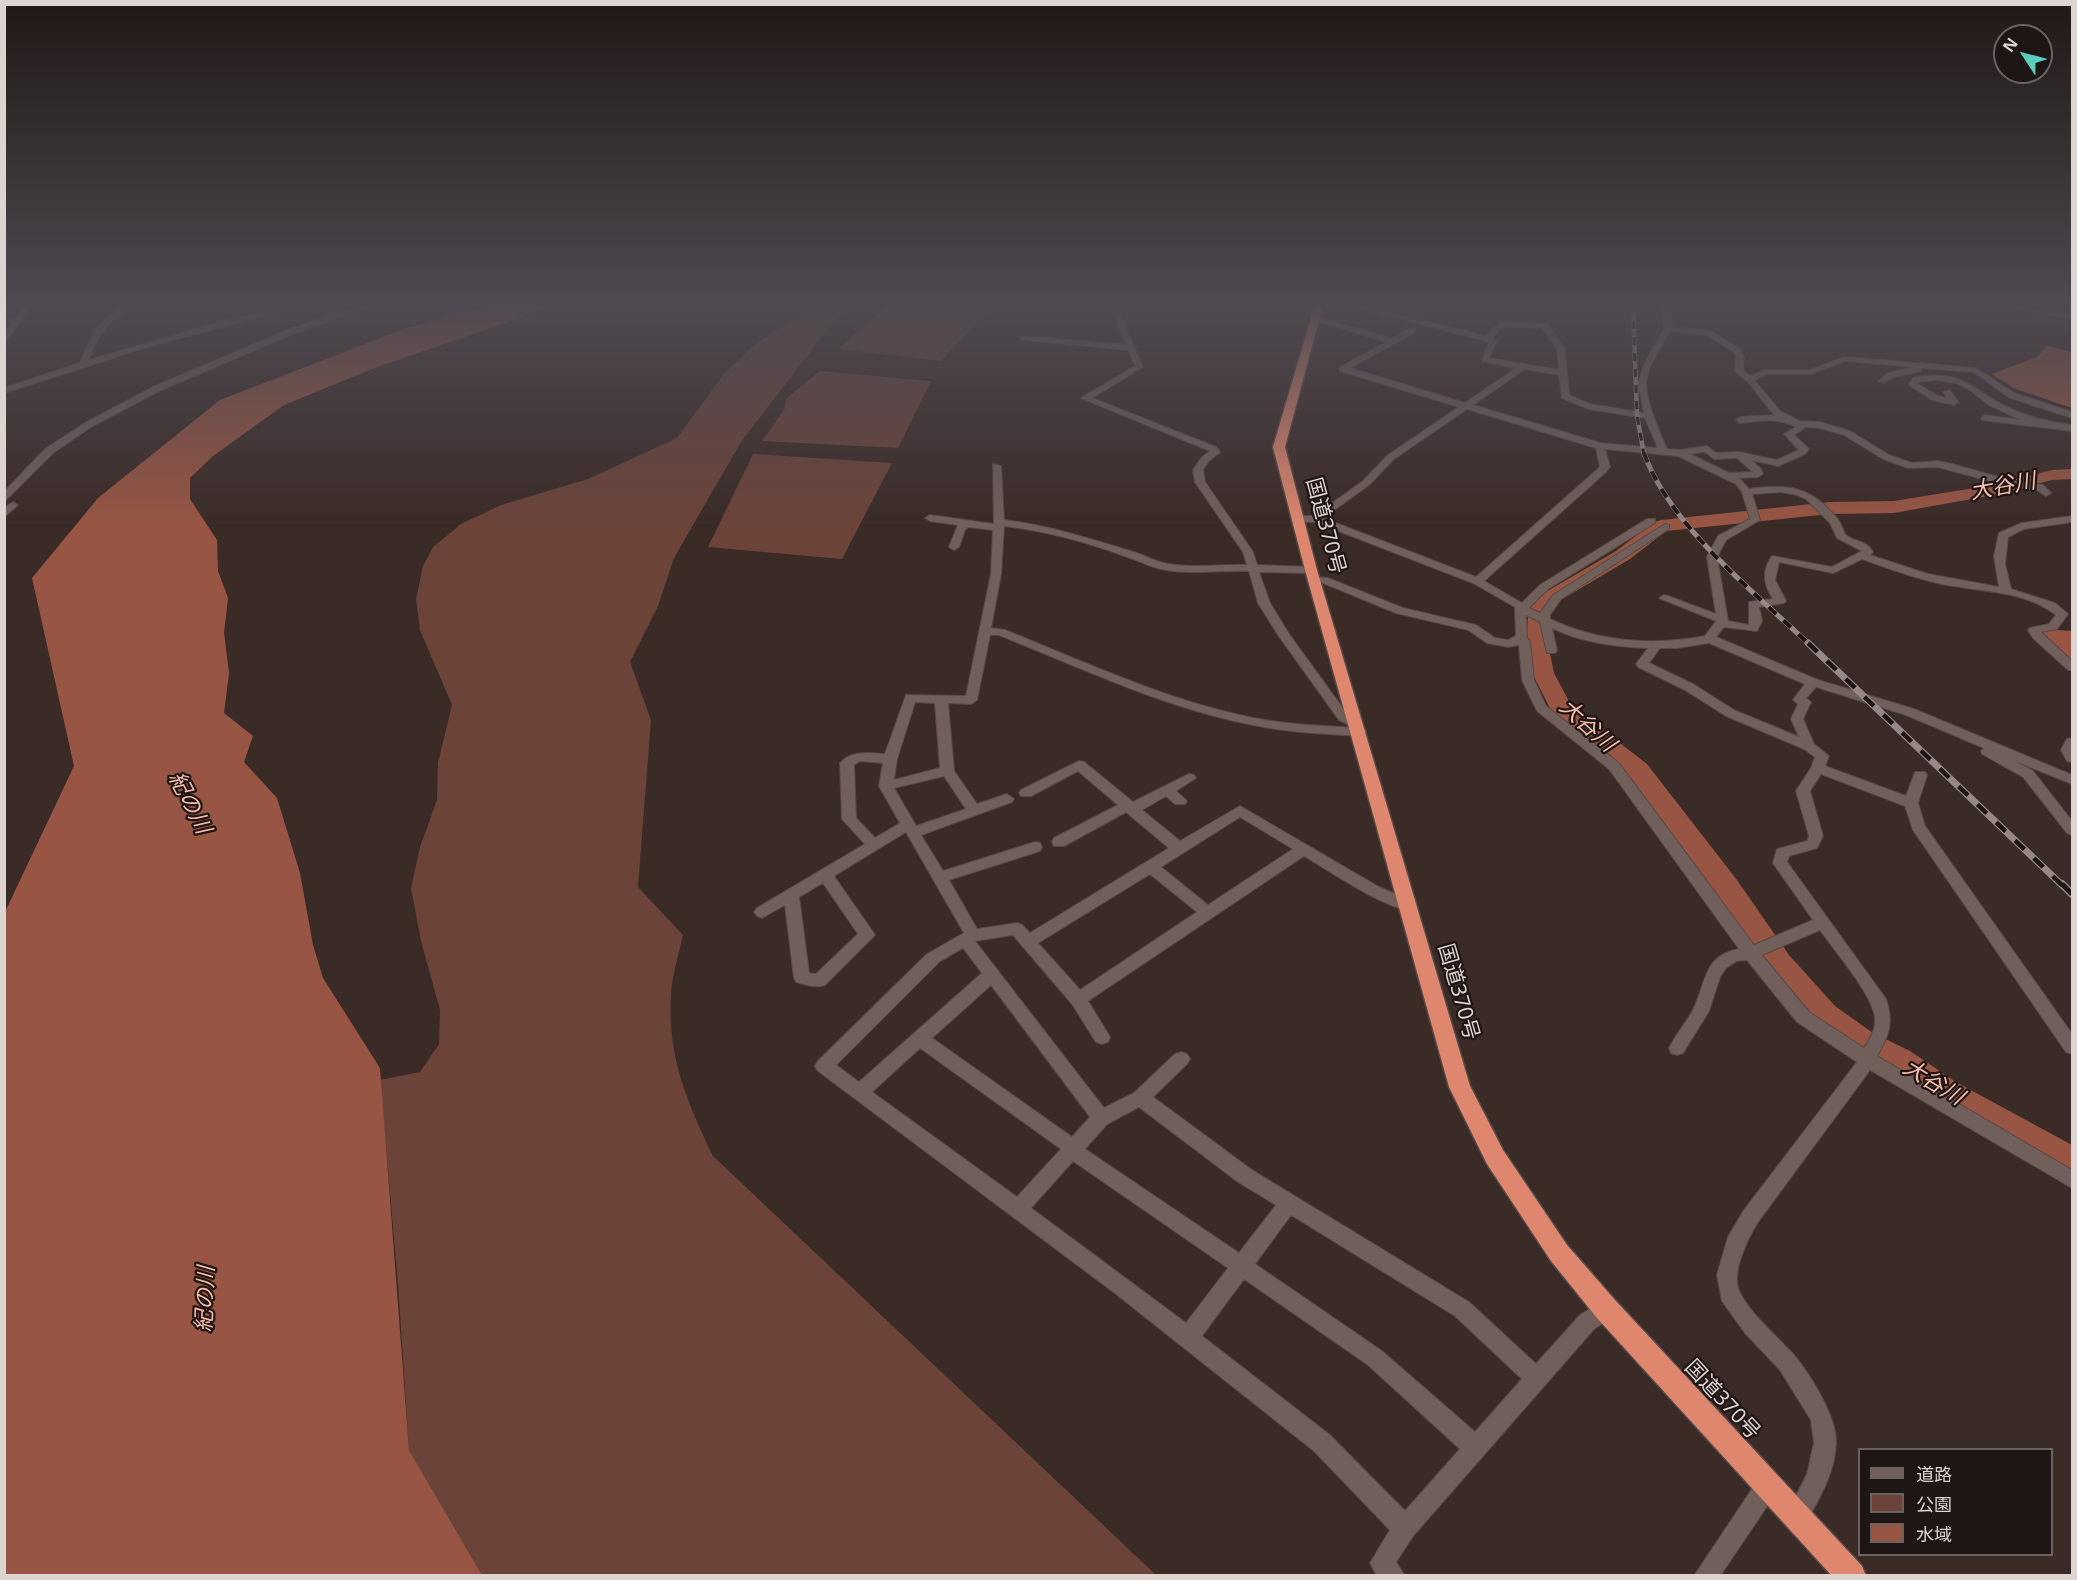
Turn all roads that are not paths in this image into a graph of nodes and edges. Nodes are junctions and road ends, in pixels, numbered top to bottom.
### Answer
1 (1751, 378) edge
2 (41, 379) edge
3 (180, 379) edge
4 (1119, 379) edge
5 (1299, 379) edge
6 (1375, 379) edge
7 (1506, 379) edge
8 (1563, 379) edge
9 (1643, 379) edge
10 (1886, 379) edge
11 (1920, 379) edge
12 (1934, 379) edge
13 (1964, 379) edge
14 (1976, 379) edge
15 (1988, 379) edge
16 (1883, 381) dead end
17 (1981, 382) junction
18 (4, 392) edge
19 (1947, 392) dead end
20 (1466, 406) junction
21 (2000, 407) junction
22 (2073, 415) edge
23 (1649, 416) junction
24 (1781, 417) junction
25 (1985, 418) dead end
26 (1740, 420) dead end
27 (1799, 424) junction
28 (2046, 425) junction
29 (2073, 428) edge
30 (1691, 439) dead end
31 (1600, 446) junction
32 (1700, 449) junction
33 (1664, 452) junction
34 (1680, 453) junction
35 (1739, 455) junction
36 (996, 466) dead end
37 (1730, 476) junction
38 (1747, 492) junction
39 (2046, 493) dead end
40 (9, 502) edge
41 (4, 514) edge
42 (930, 518) dead end
43 (1307, 519) junction
44 (2073, 519) edge
45 (1651, 521) dead end
46 (966, 524) junction
47 (998, 525) junction
48 (1665, 527) dead end
49 (954, 547) dead end
50 (1863, 556) junction
51 (1254, 568) junction
52 (1312, 575) junction
53 (1477, 580) junction
54 (2006, 592) junction
55 (1664, 598) dead end
56 (1534, 614) junction
57 (1722, 621) junction
58 (986, 630) junction
59 (1521, 639) junction
60 (1709, 639) junction
61 (1656, 646) junction
62 (1551, 651) dead end
63 (2073, 667) edge
64 (1814, 683) junction
65 (941, 699) junction
66 (1880, 701) junction
67 (1358, 728) junction
68 (1809, 746) junction
69 (890, 759) junction
70 (1818, 768) junction
71 (947, 771) junction
72 (1920, 775) dead end
73 (1189, 778) dead end
74 (2073, 780) edge
75 (886, 786) junction
76 (1167, 790) junction
77 (1026, 793) dead end
78 (1007, 799) dead end
79 (1180, 801) dead end
80 (1911, 803) junction
81 (1130, 807) junction
82 (974, 810) junction
83 (911, 828) junction
84 (2073, 830) edge
85 (1059, 842) dead end
86 (874, 845) junction
87 (1035, 847) dead end
88 (1180, 849) junction
89 (1304, 849) junction
90 (1151, 867) junction
91 (825, 874) junction
92 (939, 878) junction
93 (791, 895) junction
94 (1407, 905) junction
95 (762, 912) dead end
96 (1209, 914) junction
97 (1821, 922) junction
98 (969, 937) junction
99 (1028, 942) junction
100 (1751, 953) junction
101 (992, 974) junction
102 (1078, 999) junction
103 (1102, 1037) dead end
104 (920, 1039) junction
105 (2073, 1047) edge
106 (1677, 1048) dead end
107 (1871, 1053) junction
108 (1181, 1059) dead end
109 (860, 1092) junction
110 (1140, 1098) junction
111 (1101, 1118) junction
112 (1072, 1149) junction
113 (2073, 1180) edge
114 (1289, 1203) junction
115 (1018, 1209) junction
116 (1240, 1268) junction
117 (1606, 1310) junction
118 (1188, 1337) junction
119 (1537, 1379) junction
120 (1476, 1448) junction
121 (1768, 1485) junction
122 (1797, 1516) junction
123 (1405, 1528) junction
124 (1393, 1575) edge
125 (1706, 1575) edge
126 (1852, 1575) edge

1 - 24 street
2 - 18 street
3 - 40 street
4 - 51 street
5 - 43 highway, 国道370号
6 - 20 street
7 - 20 street
8 - 23 street
9 - 23 street
10 - 16 street
11 - 19 street
12 - 21 street
13 - 17 street
14 - 17 street
15 - 22 street
17 - 21 street
20 - 31 street
20 - 43 street
21 - 28 street
23 - 33 street
24 - 26 street
24 - 27 street
25 - 28 street
27 - 35 street
27 - 39 street
28 - 29 street
30 - 32 street
31 - 33 street
31 - 53 street
32 - 34 street
32 - 35 street
33 - 34 street
34 - 37 street
35 - 37 street
36 - 47 street
37 - 38 street
38 - 50 street
38 - 57 street
40 - 41 street
42 - 46 street
43 - 52 highway, 国道370号
43 - 53 street
44 - 54 street
45 - 56 street
46 - 47 street
46 - 49 street
47 - 51 street
47 - 58 street
48 - 56 street
50 - 54 street
50 - 57 street
51 - 52 street
51 - 67 street
52 - 59 street
52 - 67 highway, 国道370号
53 - 56 street
54 - 63 street
55 - 57 street
56 - 59 street
56 - 61 street
56 - 62 street
57 - 60 street
58 - 65 street
58 - 67 street
59 - 100 street
60 - 61 street
60 - 64 street
61 - 68 street
64 - 66 street
64 - 68 street
65 - 69 street
65 - 71 street
66 - 74 street
66 - 84 street
67 - 94 highway, 国道370号
68 - 70 street
69 - 75 street
69 - 86 street
70 - 80 street
70 - 97 street
71 - 75 street
71 - 82 street
72 - 80 street
73 - 76 street
75 - 83 street
76 - 79 street
76 - 81 street
77 - 81 street
78 - 82 street
80 - 105 street
81 - 85 street
81 - 88 street
82 - 83 street
83 - 86 street
83 - 92 street
86 - 91 street
87 - 92 street
88 - 89 street
88 - 90 street
89 - 94 street
89 - 96 street
90 - 96 street
90 - 99 street
91 - 93 street
91 - 93 street
92 - 98 street
93 - 95 street
94 - 117 highway, 国道370号
96 - 102 street
97 - 100 street
97 - 107 street
98 - 99 street
98 - 101 street
98 - 109 street
99 - 102 street
100 - 106 street
100 - 107 street
101 - 104 street
101 - 111 street
102 - 103 street
104 - 109 street
104 - 112 street
107 - 113 street
107 - 122 street
108 - 110 street
109 - 115 street
110 - 111 street
110 - 114 street
111 - 112 street
112 - 115 street
112 - 116 street
114 - 116 street
114 - 119 street
115 - 118 street
116 - 118 street
116 - 120 street
117 - 119 street
117 - 121 highway, 国道370号
118 - 123 street
119 - 120 street
120 - 123 street
121 - 122 highway, 国道370号
121 - 125 street
122 - 126 highway, 国道370号
123 - 124 street

